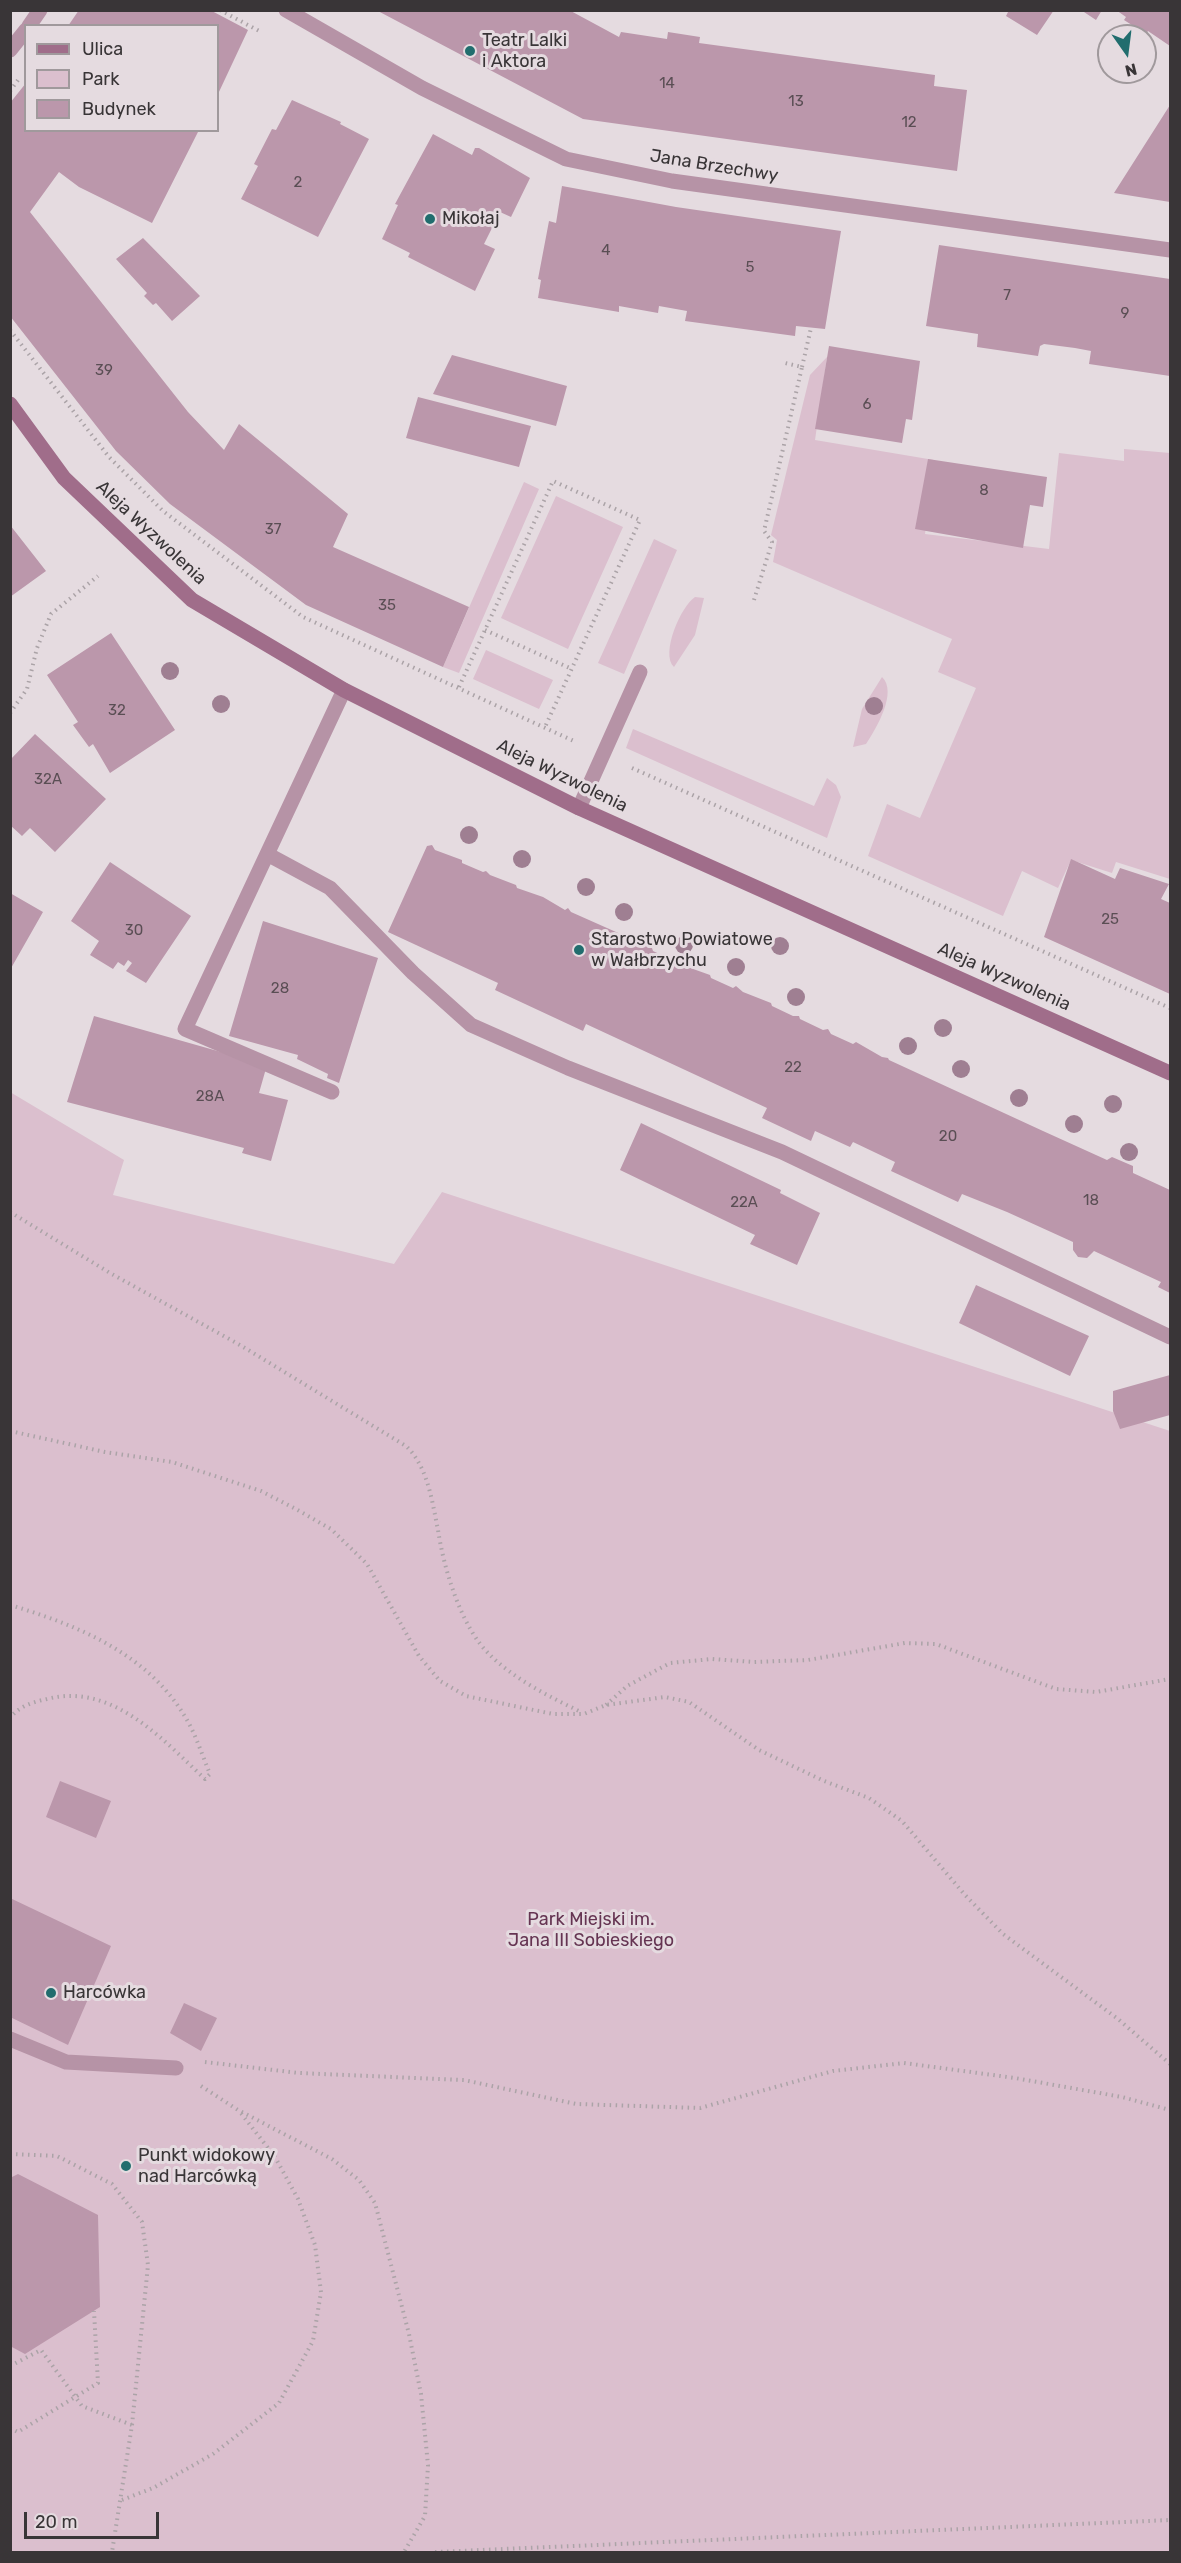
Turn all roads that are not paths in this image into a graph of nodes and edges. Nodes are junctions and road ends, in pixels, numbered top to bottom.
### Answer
1 (40, 10) edge
2 (286, 10) edge
3 (30, 24) edge
4 (24, 32) edge
5 (10, 50) edge
6 (1170, 250) edge
7 (10, 404) edge
8 (640, 672) dead end
9 (344, 690) junction
10 (579, 808) junction
11 (267, 854) junction
12 (1170, 1073) edge
13 (332, 1092) dead end
14 (1170, 1337) edge
15 (10, 2039) edge
16 (176, 2068) road end

1 - 3 street
2 - 6 street, Jana Brzechwy
4 - 5 street
7 - 9 street, Aleja Wyzwolenia
8 - 10 street
9 - 10 street, Aleja Wyzwolenia
9 - 11 street
10 - 12 street, Aleja Wyzwolenia
11 - 13 street
11 - 14 street
15 - 16 street

